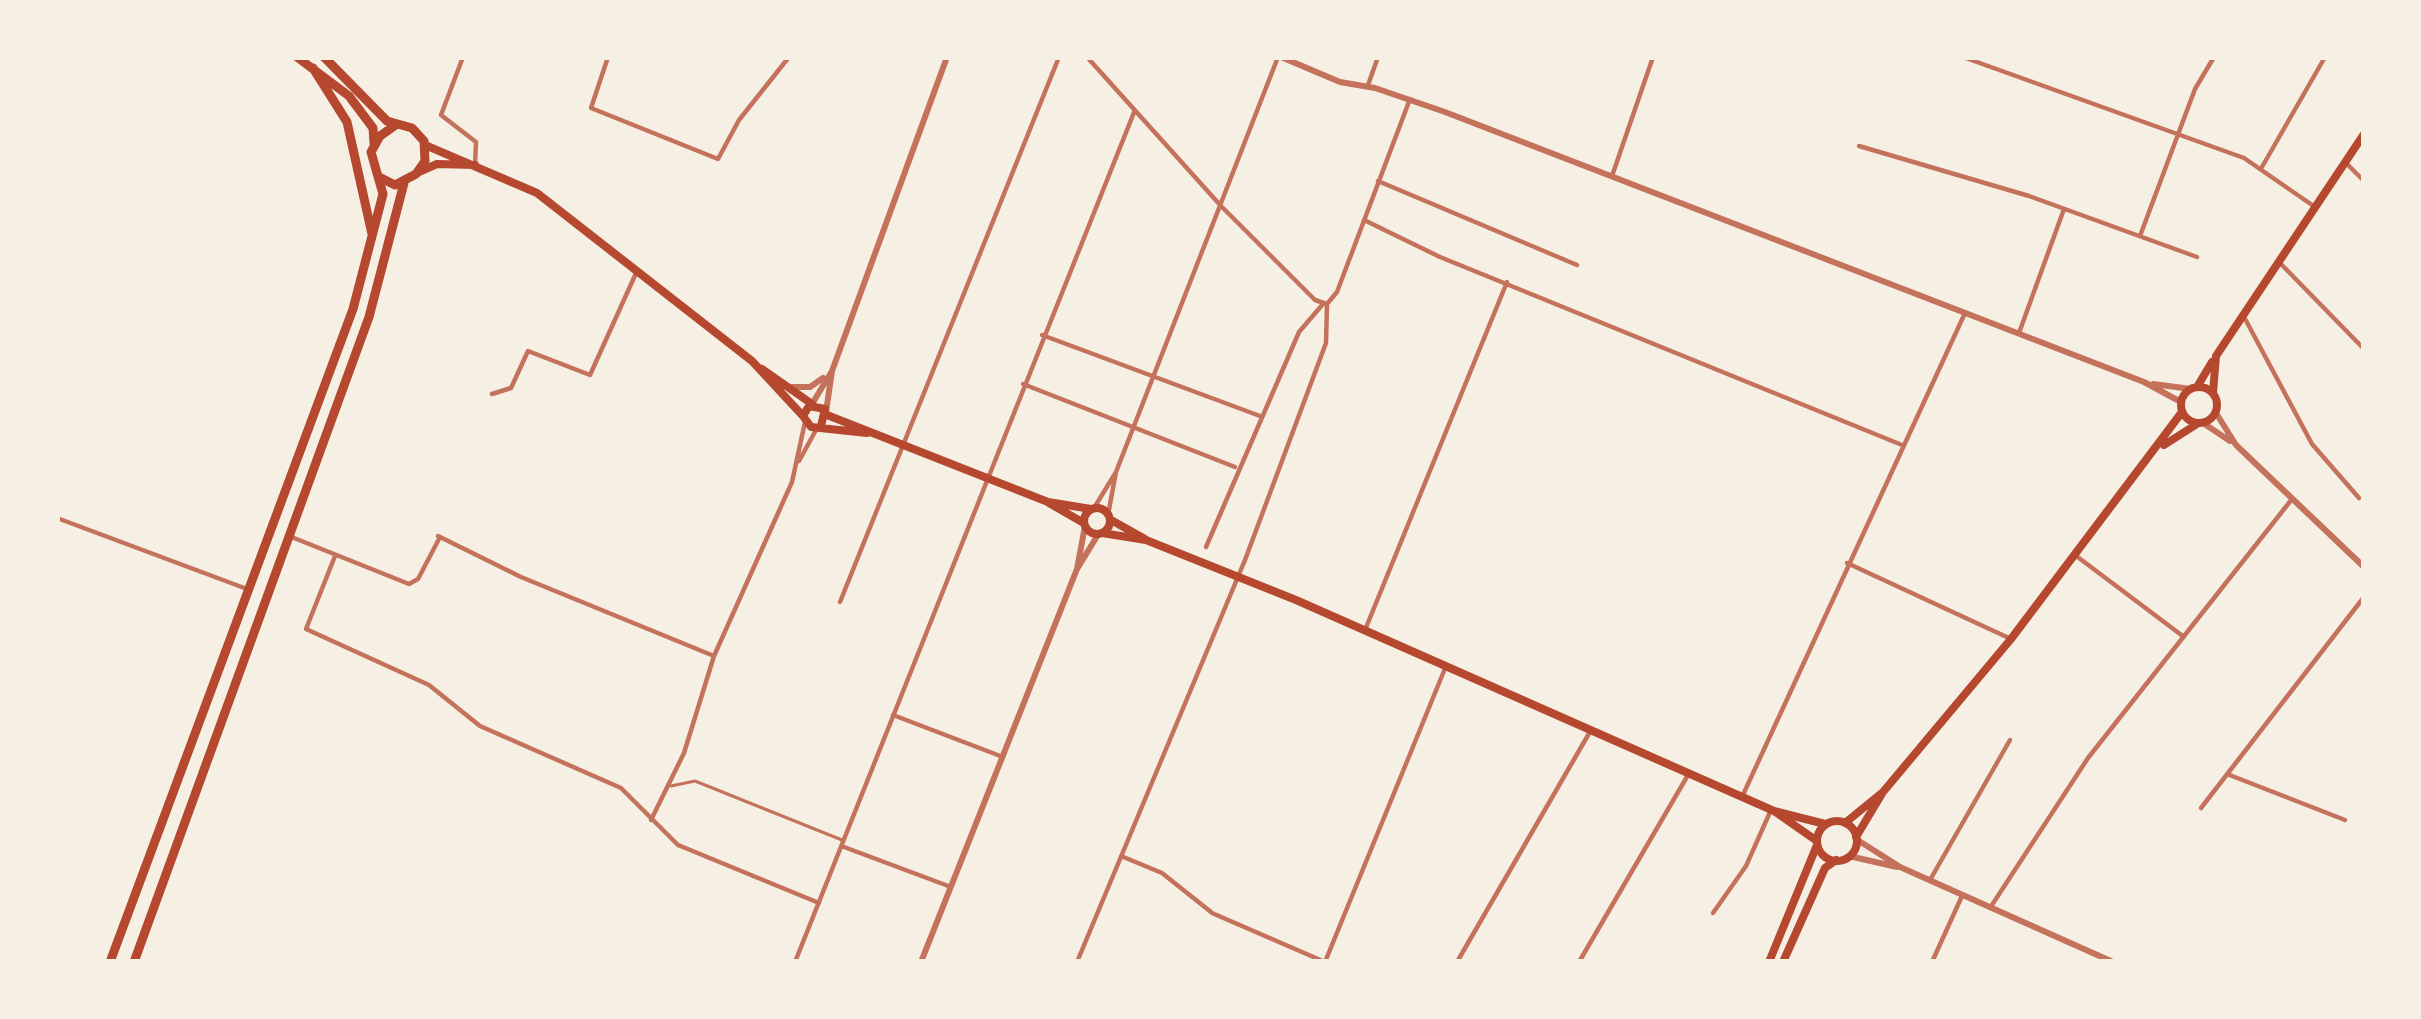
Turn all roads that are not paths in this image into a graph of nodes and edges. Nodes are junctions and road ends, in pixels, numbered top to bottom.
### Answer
1 (297, 57) edge
2 (324, 57) edge
3 (464, 57) edge
4 (608, 57) edge
5 (793, 57) edge
6 (854, 57) edge
7 (947, 57) edge
8 (1059, 57) edge
9 (1088, 57) edge
10 (1280, 57) edge
11 (1378, 57) edge
12 (1963, 57) edge
13 (2214, 57) edge
14 (2325, 57) edge
15 (1651, 58) edge
16 (313, 68) junction
17 (1368, 86) junction
18 (1410, 99) junction
19 (1135, 110) junction
20 (397, 124) junction
21 (2178, 134) junction
22 (2364, 134) edge
23 (374, 143) junction
24 (425, 144) junction
25 (1859, 146) dead end
26 (2345, 162) junction
27 (475, 165) junction
28 (2261, 168) junction
29 (418, 172) junction
30 (1612, 176) junction
31 (379, 177) junction
32 (1378, 181) junction
33 (2364, 181) edge
34 (404, 183) junction
35 (1221, 206) junction
36 (2315, 207) junction
37 (2064, 208) junction
38 (1364, 220) junction
39 (2140, 236) junction
40 (372, 239) junction
41 (2197, 257) dead end
42 (2278, 262) junction
43 (1577, 265) dead end
44 (637, 271) junction
45 (1507, 283) junction
46 (1325, 304) junction
47 (1965, 313) junction
48 (2243, 315) junction
49 (2018, 334) junction
50 (1042, 335) junction
51 (2364, 349) edge
52 (2216, 356) junction
53 (760, 369) junction
54 (829, 373) junction
55 (1154, 376) junction
56 (2144, 382) junction
57 (784, 383) junction
58 (1023, 384) junction
59 (2194, 388) junction
60 (2213, 393) junction
61 (492, 394) dead end
62 (812, 404) junction
63 (2182, 407) junction
64 (826, 413) junction
65 (2216, 413) junction
66 (1260, 416) junction
67 (804, 419) junction
68 (2200, 423) junction
69 (820, 427) junction
70 (1134, 428) junction
71 (869, 433) junction
72 (2236, 445) junction
73 (904, 446) junction
74 (1902, 446) junction
75 (2158, 449) junction
76 (799, 461) junction
77 (1238, 468) junction
78 (1116, 472) junction
79 (986, 478) junction
80 (2359, 498) dead end
81 (2292, 499) junction
82 (1048, 502) junction
83 (1093, 508) junction
84 (1109, 517) junction
85 (57, 518) edge
86 (1084, 525) junction
87 (1100, 533) junction
88 (288, 536) junction
89 (1146, 540) junction
90 (1206, 547) dead end
91 (334, 556) junction
92 (2075, 556) junction
93 (1847, 563) junction
94 (2364, 567) edge
95 (1077, 569) junction
96 (1238, 576) junction
97 (247, 590) junction
98 (266, 597) junction
99 (2364, 597) edge
100 (840, 602) dead end
101 (1365, 630) junction
102 (2184, 638) junction
103 (2011, 639) junction
104 (714, 656) junction
105 (1446, 666) junction
106 (893, 715) junction
107 (1591, 730) junction
108 (2010, 740) dead end
109 (1003, 757) junction
110 (1688, 774) junction
111 (2227, 774) junction
112 (670, 787) junction
113 (1883, 792) junction
114 (1742, 797) junction
115 (2201, 808) dead end
116 (1773, 810) junction
117 (652, 820) junction
118 (2345, 820) dead end
119 (1845, 823) junction
120 (1826, 824) junction
121 (1856, 838) junction
122 (843, 843) junction
123 (1817, 843) junction
124 (1121, 856) junction
125 (1849, 856) junction
126 (1836, 860) junction
127 (1900, 867) junction
128 (1930, 880) junction
129 (951, 887) junction
130 (1962, 895) junction
131 (819, 903) junction
132 (1990, 908) junction
133 (1713, 913) dead end
134 (118, 938) junction
135 (139, 947) junction
136 (1078, 960) edge
137 (110, 962) edge
138 (134, 962) edge
139 (795, 962) edge
140 (921, 962) edge
141 (1087, 962) edge
142 (1325, 962) edge
143 (1457, 962) edge
144 (1579, 962) edge
145 (1769, 962) edge
146 (1783, 962) edge
147 (1932, 962) edge
148 (2113, 962) edge

1 - 16 highway
2 - 20 highway
3 - 27 street
4 - 5 street
5 - 6 street
7 - 54 street
8 - 73 street
9 - 19 street
10 - 17 street
10 - 35 street
11 - 17 street
12 - 21 street
13 - 21 street
14 - 28 street
15 - 30 street
16 - 23 highway
16 - 40 highway
17 - 18 street
18 - 30 street
18 - 32 street
19 - 35 street
19 - 50 street
20 - 23 highway
20 - 24 highway
21 - 28 street
21 - 39 street
22 - 26 main road
23 - 31 highway
24 - 27 main road
24 - 29 highway
25 - 37 street
26 - 33 street
26 - 36 main road
27 - 29 main road
27 - 44 main road
28 - 36 street
29 - 34 highway
30 - 47 street
31 - 34 highway
31 - 40 highway
32 - 38 street
32 - 43 street
34 - 88 highway
35 - 46 street
35 - 55 street
36 - 42 main road
37 - 39 street
37 - 49 street
38 - 45 street
38 - 46 street
39 - 41 street
40 - 97 highway
42 - 48 main road
42 - 51 street
44 - 53 main road
44 - 61 street
45 - 74 street
45 - 101 street
46 - 66 street
46 - 96 street
47 - 49 street
47 - 74 street
48 - 52 main road
48 - 80 street
49 - 56 street
50 - 55 street
50 - 58 street
52 - 59 main road
52 - 60 main road
53 - 57 main road
53 - 67 main road
54 - 57 street
54 - 62 street
54 - 64 street
55 - 66 street
55 - 70 street
56 - 59 street
56 - 63 street
57 - 62 main road
58 - 70 street
58 - 79 street
59 - 60 main road
59 - 63 main road
60 - 65 main road
62 - 64 main road
62 - 67 main road
63 - 68 main road
63 - 75 main road
64 - 69 main road
64 - 71 main road
65 - 68 main road
65 - 72 street
66 - 77 street
67 - 69 main road
67 - 76 street
68 - 72 street
68 - 75 main road
69 - 71 main road
69 - 76 street
70 - 77 street
70 - 78 street
71 - 73 main road
72 - 81 street
73 - 79 main road
73 - 100 street
74 - 93 street
75 - 92 main road
76 - 104 street
77 - 90 street
78 - 83 street
78 - 84 street
79 - 82 main road
79 - 106 street
81 - 94 street
81 - 102 street
82 - 83 main road
82 - 86 main road
83 - 84 main road
83 - 86 main road
84 - 87 main road
84 - 89 main road
85 - 97 street
86 - 87 main road
86 - 95 street
87 - 89 main road
87 - 95 street
88 - 91 street
88 - 98 highway
89 - 96 main road
91 - 104 street
91 - 117 street
92 - 102 street
92 - 103 main road
93 - 103 street
93 - 114 street
95 - 109 street
96 - 101 main road
96 - 124 street
97 - 98 highway
97 - 134 highway
98 - 135 highway
99 - 111 street
101 - 105 main road
102 - 132 street
103 - 113 main road
104 - 112 street
105 - 107 main road
105 - 142 street
106 - 109 street
106 - 122 street
107 - 110 main road
107 - 143 street
108 - 128 street
109 - 129 street
110 - 114 main road
110 - 144 street
111 - 115 street
111 - 118 street
112 - 117 street
112 - 122 lane
113 - 119 main road
113 - 121 main road
114 - 116 main road
116 - 120 main road
116 - 123 main road
116 - 133 street
117 - 131 street
119 - 120 main road
119 - 121 main road
120 - 123 main road
121 - 125 main road
121 - 127 street
122 - 129 street
122 - 131 street
123 - 126 main road
123 - 145 main road
124 - 136 street
124 - 142 street
125 - 126 main road
125 - 127 street
126 - 146 main road
127 - 128 street
128 - 130 street
129 - 140 street
130 - 132 street
130 - 147 street
131 - 139 street
132 - 148 street
134 - 135 highway
134 - 137 highway
135 - 138 highway
136 - 141 street

